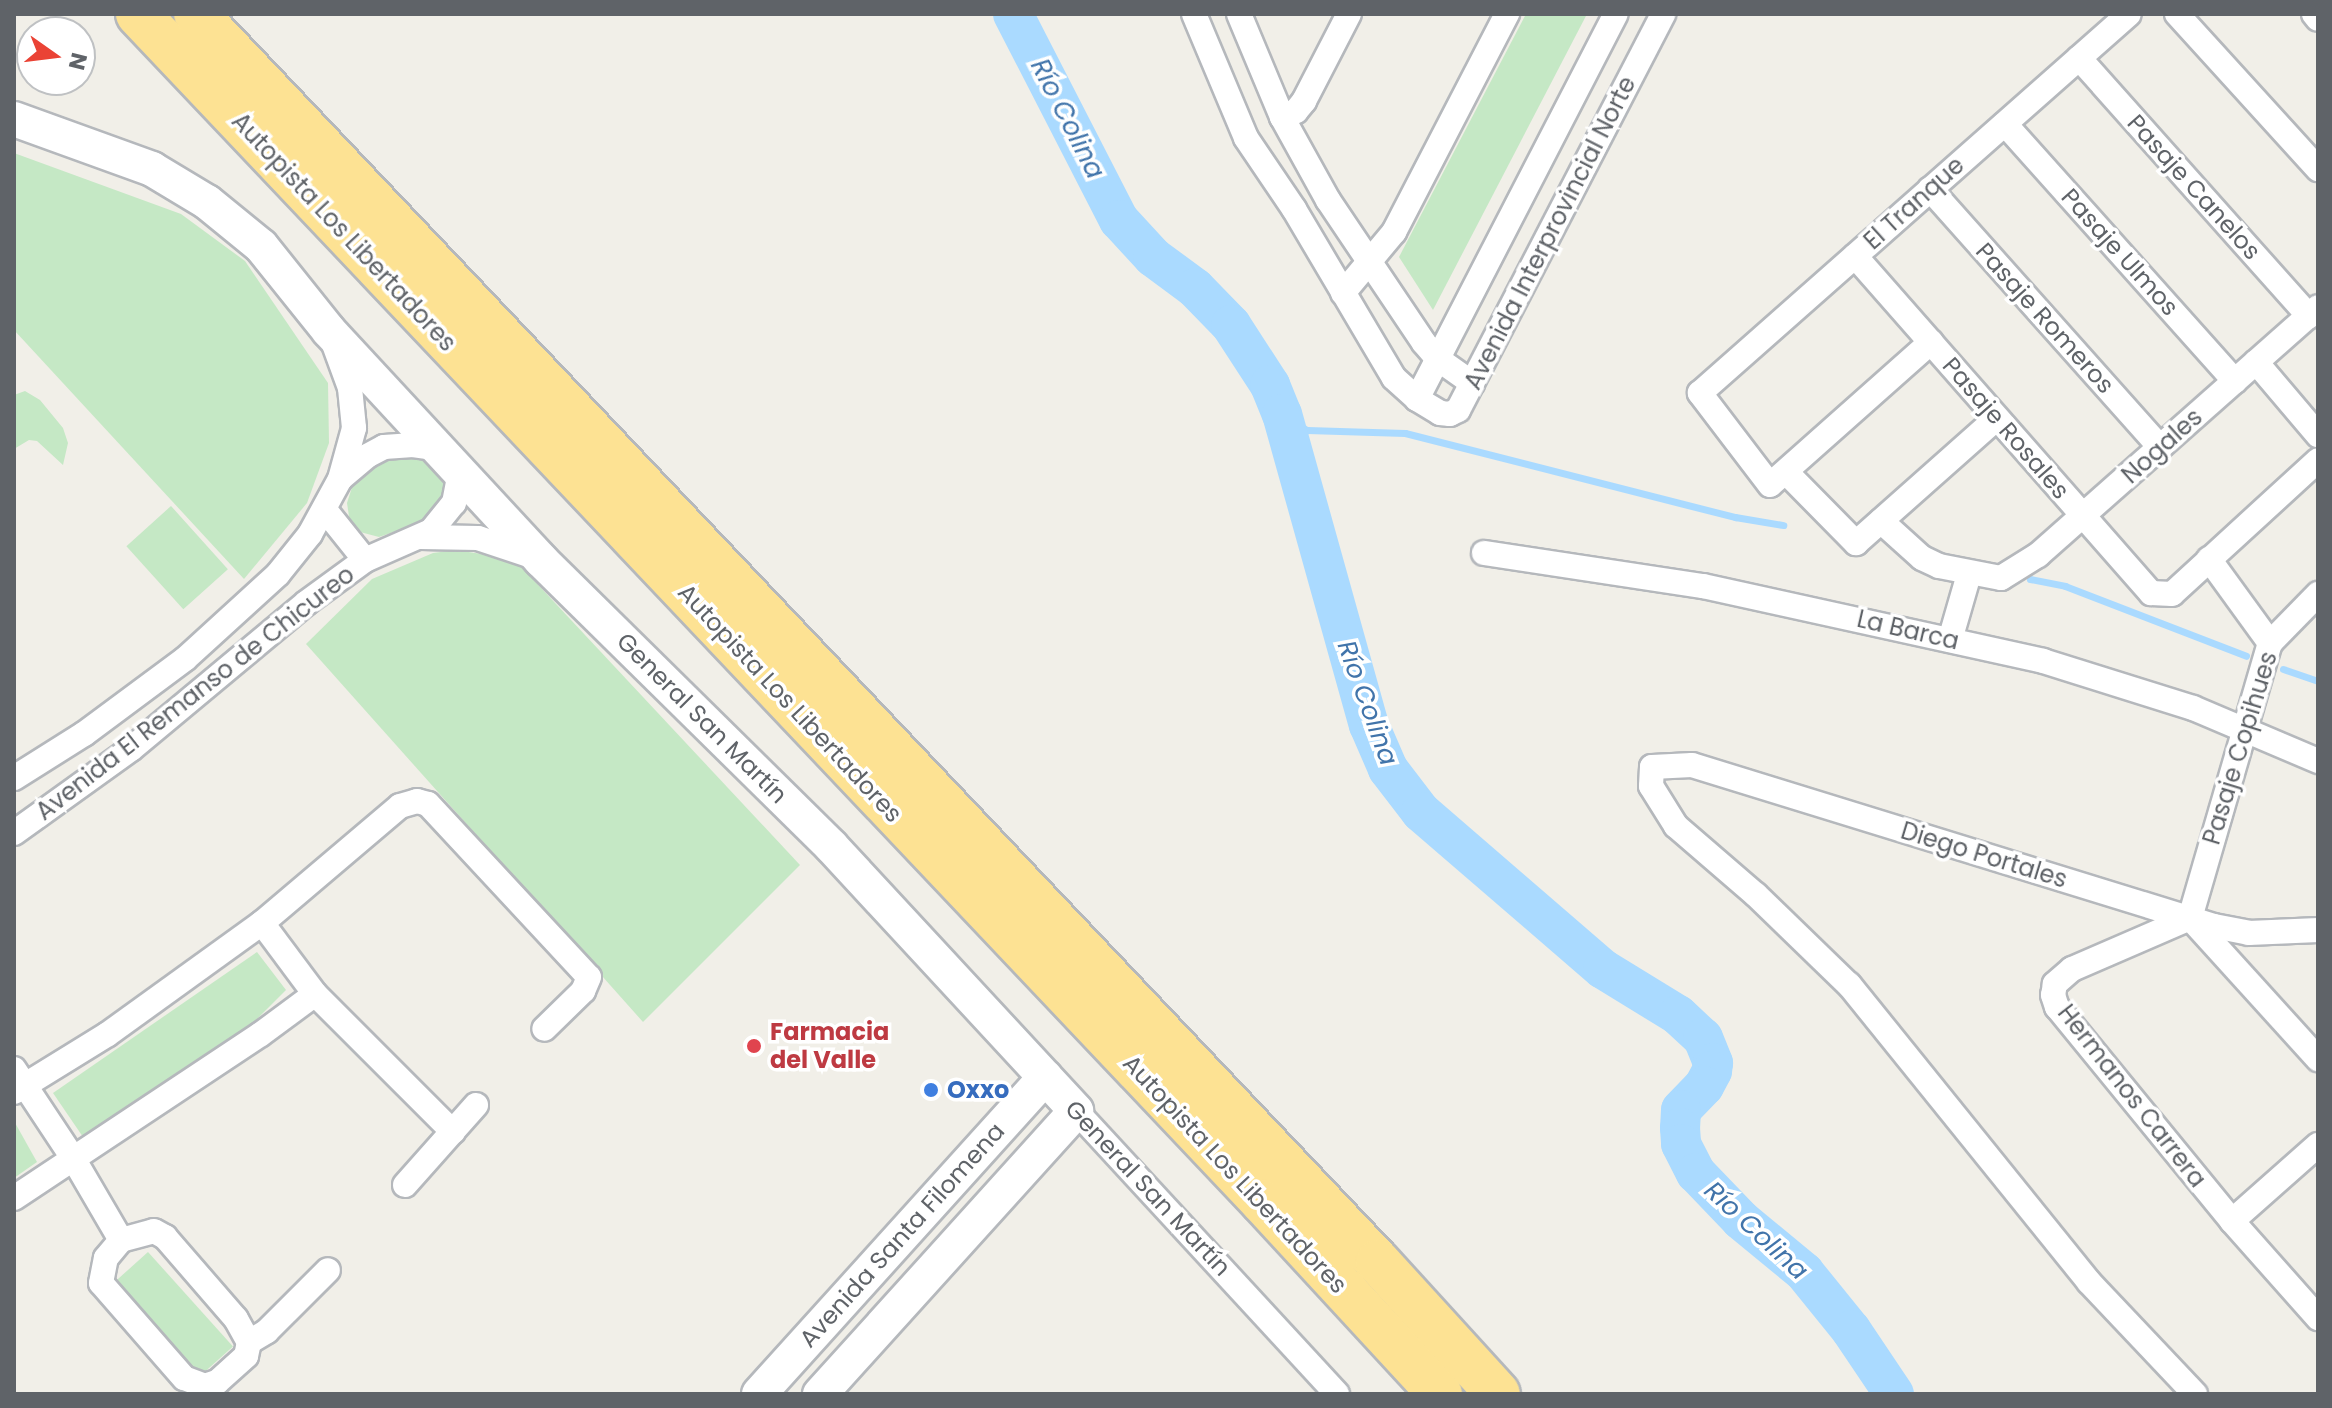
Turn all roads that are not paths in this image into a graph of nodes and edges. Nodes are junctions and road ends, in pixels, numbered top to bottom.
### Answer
1 (138, 14) edge
2 (196, 14) edge
3 (1194, 14) edge
4 (1239, 14) edge
5 (1349, 14) edge
6 (1507, 14) edge
7 (1616, 14) edge
8 (1663, 14) edge
9 (2129, 14) edge
10 (2177, 14) edge
11 (2314, 14) edge
12 (2318, 19) edge
13 (2079, 58) junction
14 (1282, 117) junction
15 (14, 119) edge
16 (2005, 124) junction
17 (2318, 169) edge
18 (1930, 189) junction
19 (1855, 256) junction
20 (1371, 263) junction
21 (1343, 293) junction
22 (2313, 311) edge
23 (329, 331) junction
24 (1931, 342) junction
25 (1438, 359) junction
26 (2256, 362) junction
27 (2235, 381) junction
28 (1472, 383) junction
29 (1417, 399) junction
30 (1997, 418) junction
31 (2318, 435) edge
32 (2160, 447) junction
33 (450, 460) junction
34 (2318, 460) edge
35 (340, 479) junction
36 (1778, 479) junction
37 (325, 510) junction
38 (2083, 516) junction
39 (1881, 521) junction
40 (421, 537) junction
41 (1484, 553) dead end
42 (2209, 559) junction
43 (365, 560) junction
44 (541, 560) junction
45 (1969, 574) junction
46 (2318, 594) edge
47 (1950, 640) junction
48 (2270, 643) junction
49 (2243, 728) junction
50 (2318, 761) edge
51 (14, 778) edge
52 (14, 833) edge
53 (2190, 918) junction
54 (262, 923) junction
55 (2318, 930) edge
56 (315, 994) junction
57 (544, 1029) dead end
58 (2318, 1059) edge
59 (1045, 1077) junction
60 (17, 1082) edge
61 (476, 1105) dead end
62 (1076, 1111) junction
63 (453, 1132) junction
64 (2318, 1145) edge
65 (73, 1158) junction
66 (405, 1185) dead end
67 (14, 1198) edge
68 (2232, 1221) junction
69 (121, 1240) junction
70 (328, 1270) dead end
71 (2318, 1318) edge
72 (249, 1342) junction
73 (203, 1390) edge
74 (759, 1394) edge
75 (820, 1394) edge
76 (1337, 1394) edge
77 (1440, 1394) edge
78 (1498, 1394) edge
79 (2195, 1394) edge

1 - 77 highway, Autopista Los Libertadores
2 - 78 highway, Autopista Los Libertadores
3 - 21 street
4 - 14 street
5 - 14 street
6 - 20 street
7 - 25 street, Avenida Interprovincial Norte
8 - 28 street, Avenida Interprovincial Norte
9 - 13 street, El Tranque
10 - 17 street
11 - 12 street
13 - 16 street, El Tranque
13 - 22 street, Pasaje Canelos
14 - 20 street
15 - 23 street, General San Martín
16 - 18 street, El Tranque
16 - 27 street, Pasaje Ulmos
18 - 19 street, El Tranque
18 - 32 street, Pasaje Romeros
19 - 24 street, Pasaje Rosales
19 - 36 street, El Tranque
20 - 21 street
20 - 25 street
21 - 29 street
22 - 26 street, Nogales
23 - 33 street, General San Martín
23 - 35 street, Avenida El Remanso de Chicureo
24 - 30 street, Pasaje Rosales
24 - 36 street
25 - 28 street
25 - 29 street, Avenida Interprovincial Norte
26 - 27 street, Nogales
26 - 31 street
27 - 32 street, Nogales
28 - 29 street, Avenida Interprovincial Norte
30 - 38 street, Pasaje Rosales
30 - 39 street
32 - 38 street, Nogales
33 - 35 street, Avenida El Remanso de Chicureo
33 - 40 street, Avenida El Remanso de Chicureo
33 - 44 street, General San Martín
34 - 42 street
35 - 37 street, Avenida El Remanso de Chicureo
36 - 39 street
37 - 43 street
37 - 51 street, Avenida El Remanso de Chicureo
38 - 42 street, Pasaje Rosales
38 - 45 street, Nogales
39 - 45 street
40 - 43 street, Avenida El Remanso de Chicureo
40 - 44 street, Avenida El Remanso de Chicureo
41 - 47 street, La Barca
42 - 48 street
43 - 52 street, Avenida El Remanso de Chicureo
44 - 59 street, General San Martín
45 - 47 street
46 - 48 street, Pasaje Copihues
47 - 49 street, La Barca
48 - 49 street, Pasaje Copihues
49 - 50 street, La Barca
49 - 53 street, Pasaje Copihues
53 - 55 street, Diego Portales
53 - 58 street
53 - 68 street, Hermanos Carrera
53 - 79 street, Diego Portales
54 - 56 street
54 - 57 street
54 - 60 street
56 - 63 street
56 - 65 street
59 - 62 street, General San Martín
59 - 74 street, Avenida Santa Filomena
60 - 65 street
61 - 63 street
62 - 75 street, Avenida Santa Filomena
62 - 76 street, General San Martín
63 - 66 street
64 - 68 street
65 - 67 street
65 - 69 street
68 - 71 street, Hermanos Carrera
69 - 72 street
69 - 73 street
70 - 72 street
72 - 73 street

